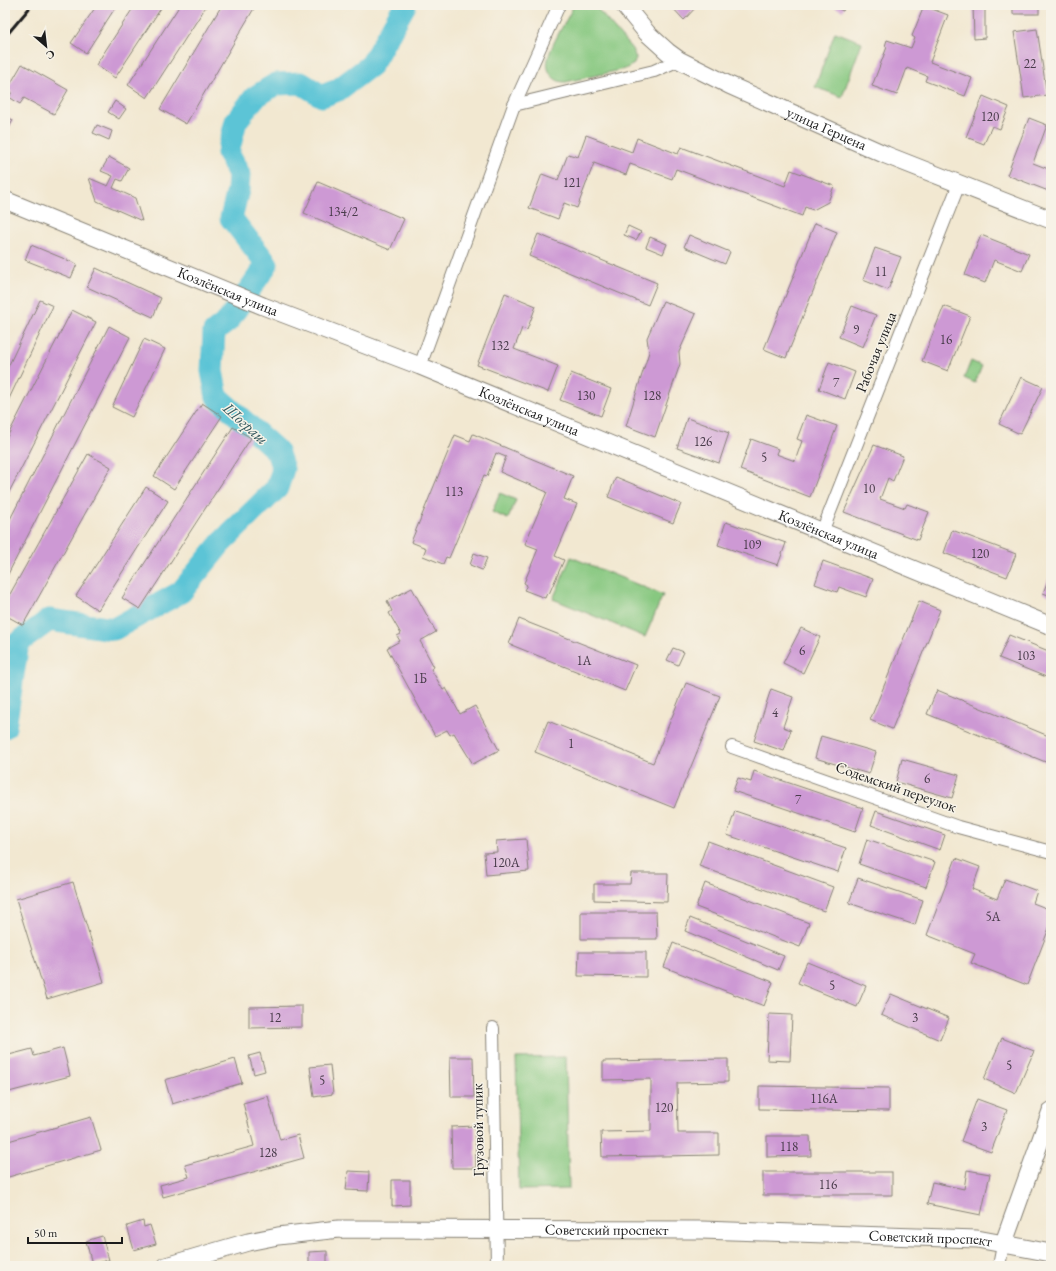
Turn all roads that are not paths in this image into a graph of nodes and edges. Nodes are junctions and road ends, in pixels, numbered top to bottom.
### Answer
1 (559, 5) edge
2 (624, 5) edge
3 (679, 60) junction
4 (514, 105) junction
5 (959, 184) junction
6 (5, 200) edge
7 (1051, 220) edge
8 (420, 366) junction
9 (822, 532) junction
10 (1051, 626) edge
11 (732, 747) dead end
12 (1051, 852) edge
13 (493, 1028) dead end
14 (1051, 1111) edge
15 (496, 1231) junction
16 (1003, 1245) junction
17 (1051, 1253) edge
18 (166, 1266) edge
19 (497, 1266) edge
20 (998, 1266) edge

1 - 4 street
2 - 3 street, улица Герцена
3 - 4 street
3 - 5 street, улица Герцена
4 - 8 street
5 - 7 street, улица Герцена
5 - 9 street, Рабочая улица
6 - 8 street, Козлёнская улица
8 - 9 street, Козлёнская улица
9 - 10 street, Козлёнская улица
11 - 12 street, Содемский переулок
13 - 15 street, Грузовой тупик
14 - 16 street
15 - 16 street, Советский проспект
15 - 18 street, Советский проспект
15 - 19 street, Грузовой тупик
16 - 17 street, Советский проспект
16 - 20 street

